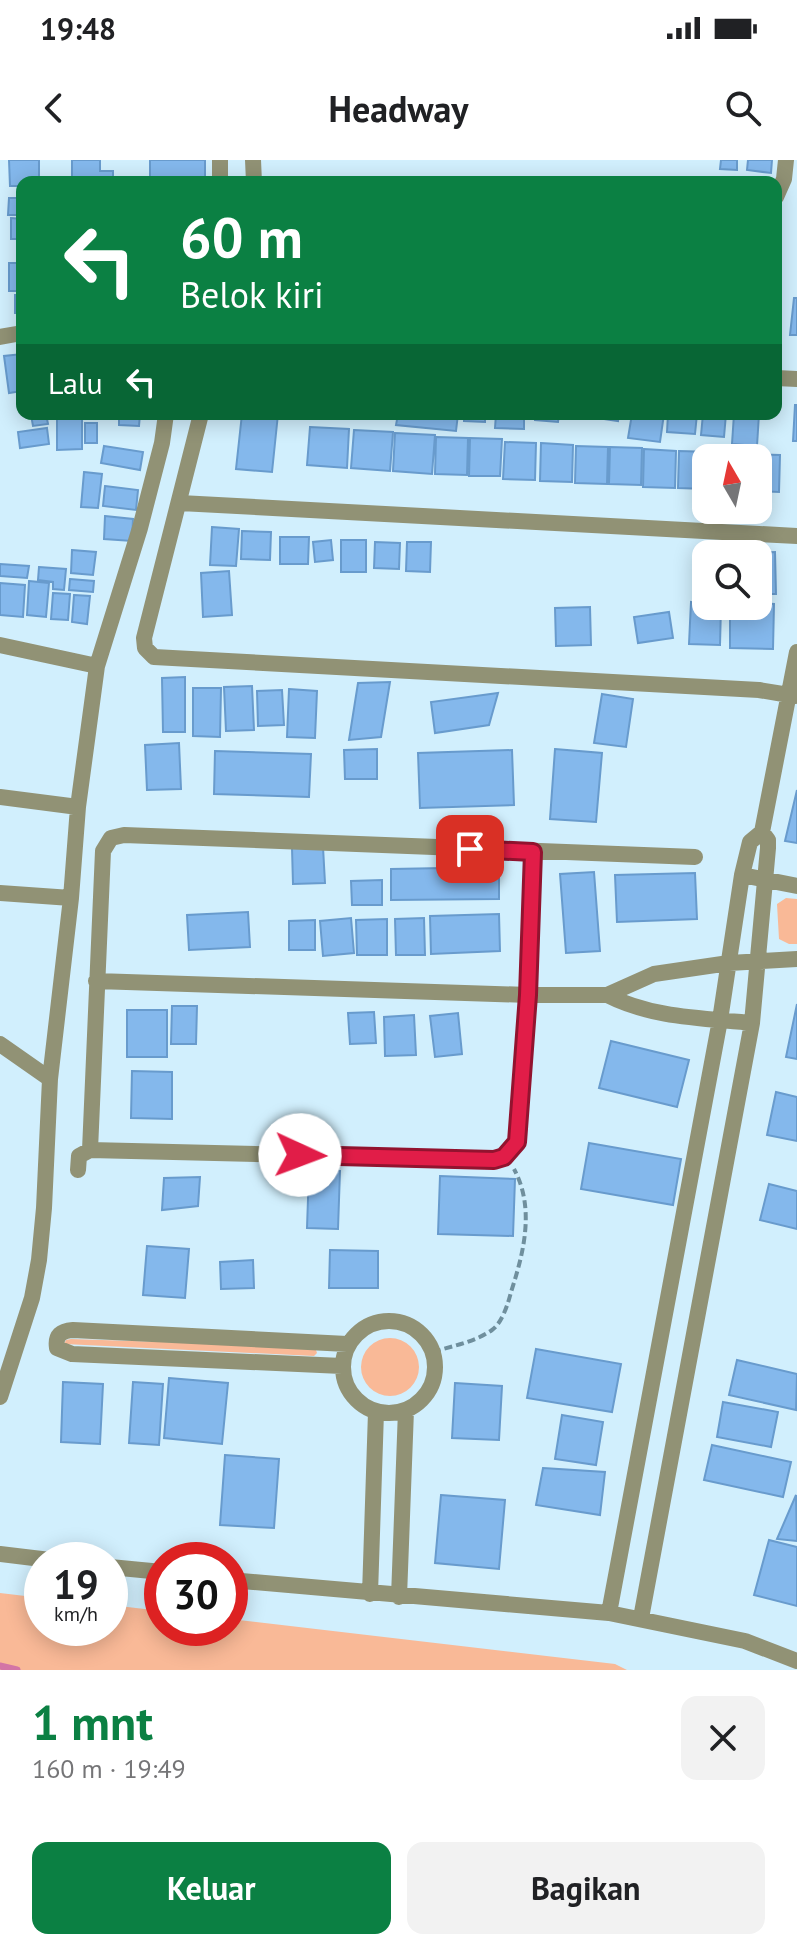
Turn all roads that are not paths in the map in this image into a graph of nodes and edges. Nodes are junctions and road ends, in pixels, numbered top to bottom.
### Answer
1 (786, 160) edge
2 (782, 184) edge
3 (165, 420) edge
4 (200, 420) edge
5 (180, 503) junction
6 (797, 536) edge
7 (0, 645) edge
8 (797, 652) edge
9 (97, 666) junction
10 (792, 695) edge
11 (0, 797) edge
12 (78, 807) junction
13 (762, 832) junction
14 (533, 852) junction
15 (695, 857) dead end
16 (742, 875) junction
17 (766, 879) junction
18 (797, 886) edge
19 (0, 893) edge
20 (71, 898) junction
21 (797, 959) edge
22 (759, 961) junction
23 (729, 963) junction
24 (96, 981) junction
25 (528, 995) junction
26 (607, 995) junction
27 (720, 1020) junction
28 (752, 1023) junction
29 (0, 1044) edge
30 (50, 1079) junction
31 (90, 1150) junction
32 (78, 1170) dead end
33 (347, 1344) junction
34 (342, 1366) junction
35 (0, 1397) edge
36 (406, 1410) junction
37 (376, 1412) junction
38 (0, 1554) edge
39 (24, 1557) edge
40 (248, 1582) edge
41 (370, 1594) junction
42 (399, 1597) junction
43 (609, 1613) junction
44 (641, 1618) junction
45 (797, 1661) edge

1 - 2 street
3 - 9 street
4 - 5 street
5 - 6 street
5 - 10 street
7 - 9 street
8 - 10 street
9 - 12 street
10 - 13 street
11 - 12 street
12 - 20 street
13 - 16 street
13 - 17 street
14 - 15 street
14 - 24 street
14 - 25 street
16 - 17 street
16 - 23 street
17 - 18 street
17 - 22 street
19 - 20 street
20 - 30 street
21 - 22 street
22 - 23 street
22 - 28 street
23 - 26 street
23 - 27 street
24 - 25 street
24 - 31 street
25 - 26 street
25 - 31 street
26 - 27 street
27 - 28 street
27 - 43 street
28 - 44 street
29 - 30 street
30 - 35 street
31 - 32 street
33 - 34 street
33 - 34 street
33 - 36 street
34 - 37 street
36 - 37 street
36 - 42 street
37 - 41 street
38 - 39 street
40 - 41 street
41 - 42 street
42 - 43 street
43 - 44 street
44 - 45 street

